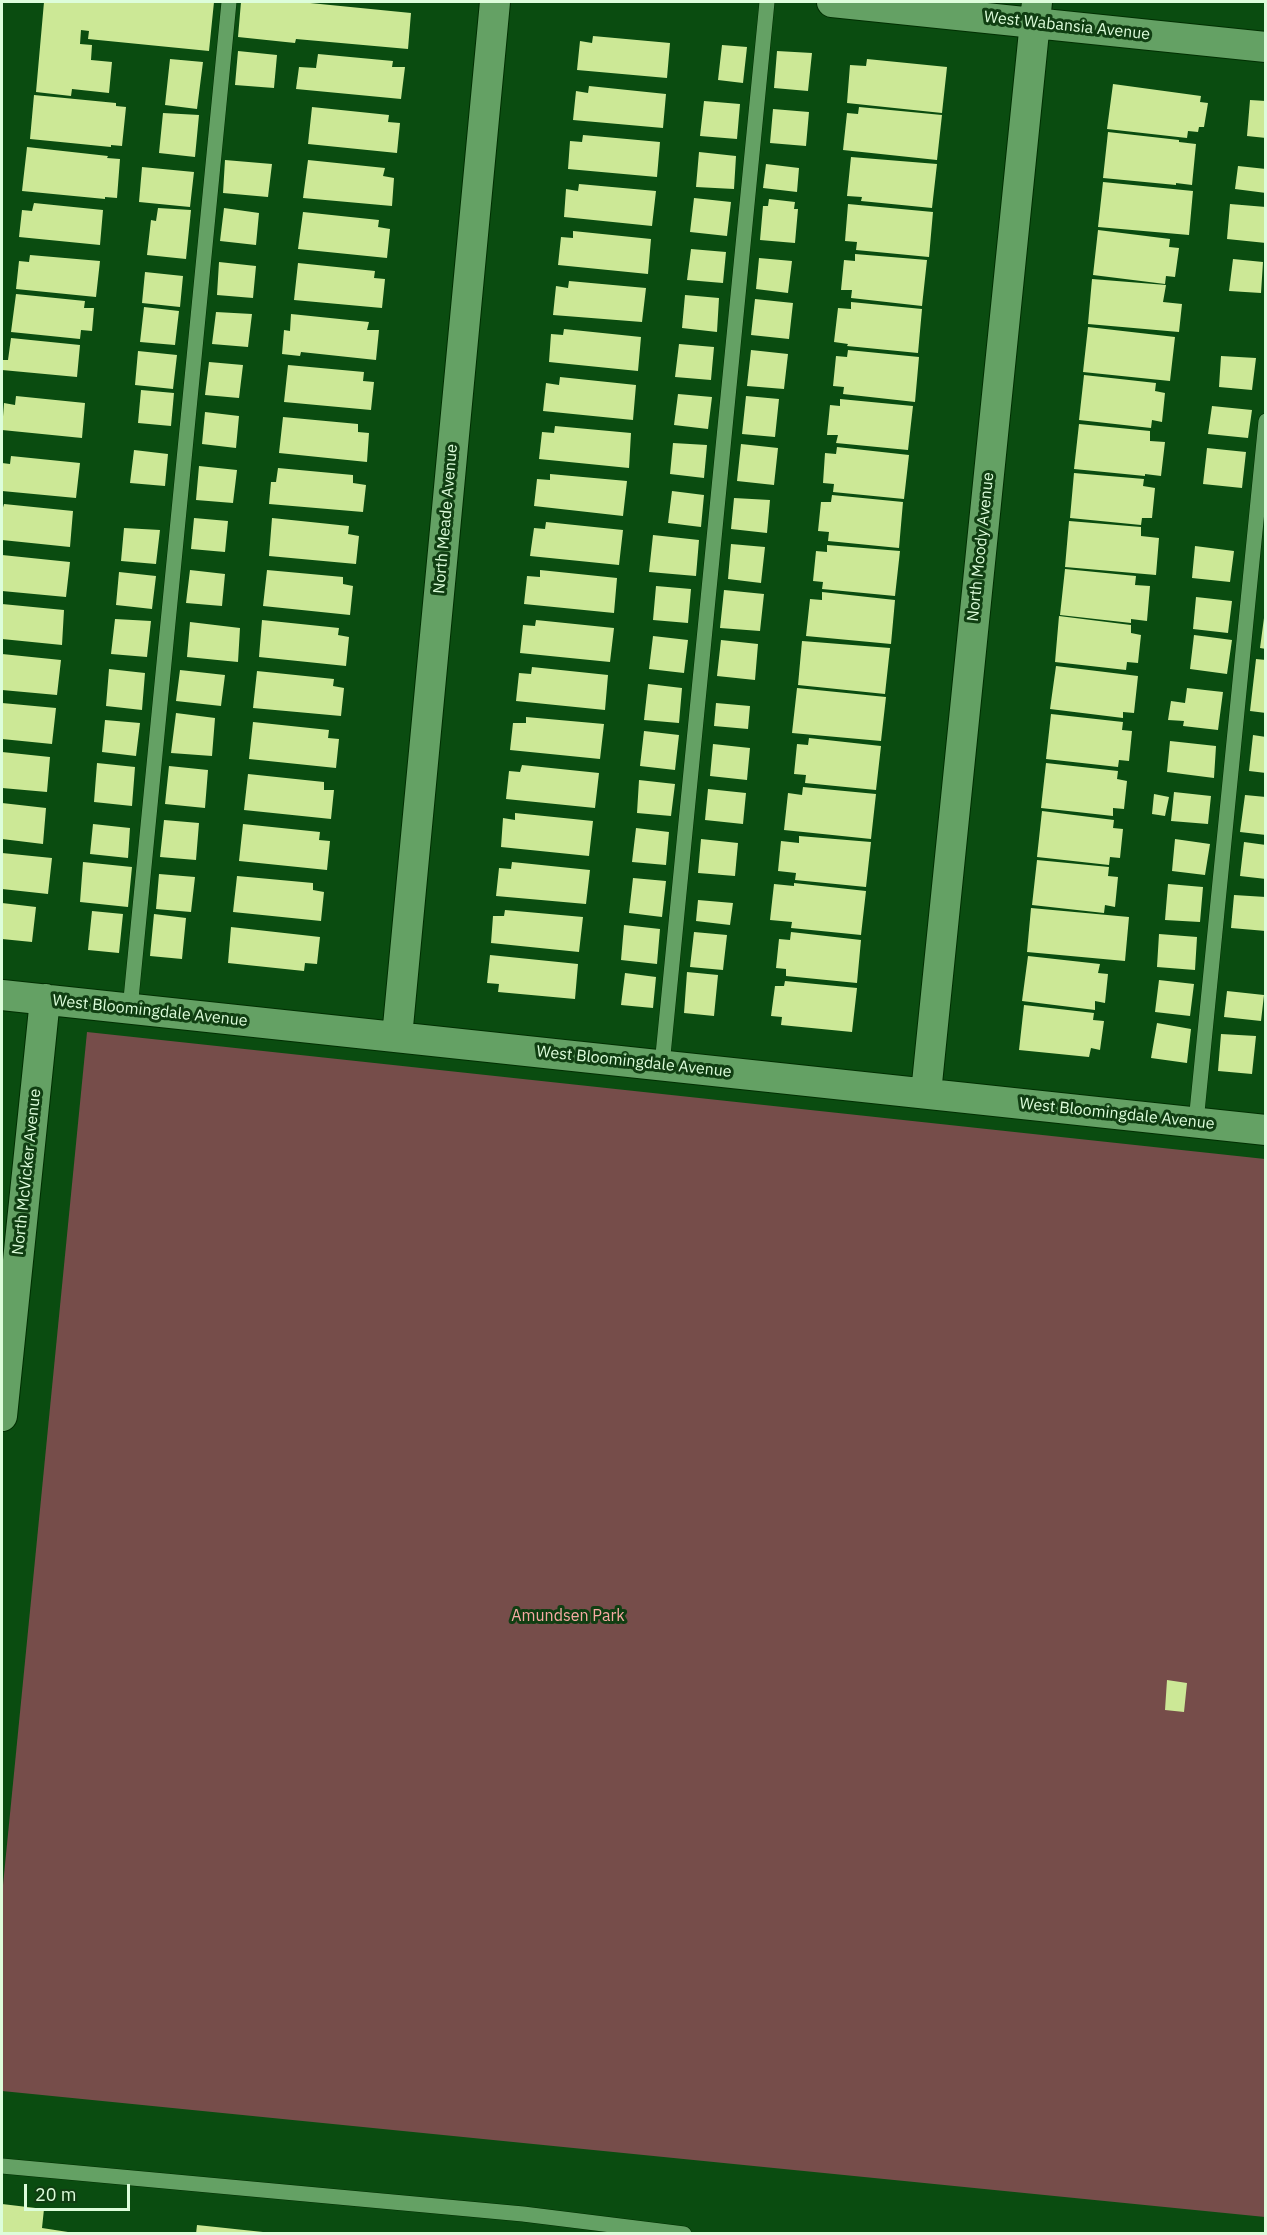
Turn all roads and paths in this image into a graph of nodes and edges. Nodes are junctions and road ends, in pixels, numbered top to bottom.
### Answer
1 (229, 2) edge
2 (495, 2) edge
3 (767, 2) edge
4 (832, 2) edge
5 (1036, 12) edge
6 (1266, 47) edge
7 (1266, 421) edge
8 (2, 995) edge
9 (45, 999) junction
10 (129, 1009) junction
11 (397, 1037) junction
12 (662, 1065) junction
13 (926, 1093) junction
14 (1196, 1122) junction
15 (1266, 1130) edge
16 (2, 1416) edge
17 (2, 2166) edge
18 (684, 2234) edge

1 - 10 lane
2 - 11 street, North Meade Avenue
3 - 12 lane
4 - 5 street, West Wabansia Avenue
5 - 6 street, West Wabansia Avenue
5 - 13 street, North Moody Avenue
7 - 14 lane
8 - 9 street, West Bloomingdale Avenue
9 - 10 street, West Bloomingdale Avenue
9 - 16 street, North McVicker Avenue
10 - 11 street, West Bloomingdale Avenue
11 - 12 street, West Bloomingdale Avenue
12 - 13 street, West Bloomingdale Avenue
13 - 14 street, West Bloomingdale Avenue
14 - 15 street, West Bloomingdale Avenue
17 - 18 lane

